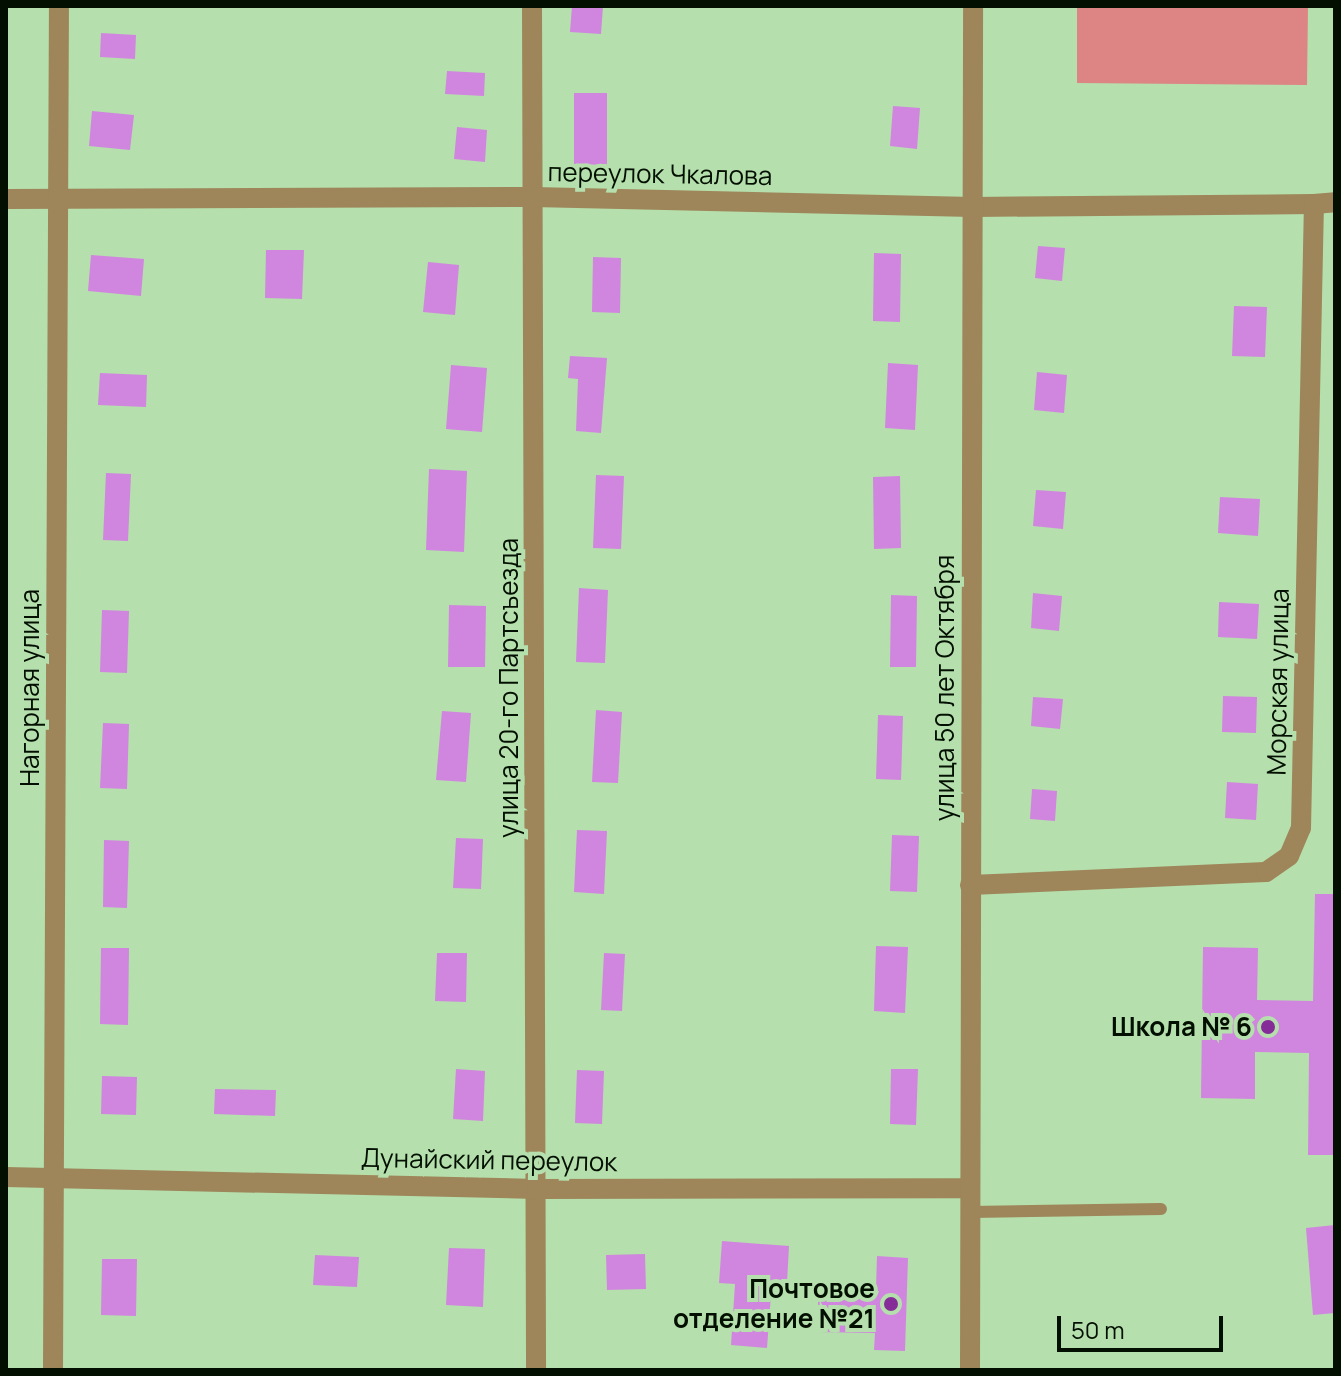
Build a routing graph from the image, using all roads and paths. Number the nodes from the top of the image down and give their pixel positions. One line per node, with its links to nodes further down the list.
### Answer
1 (59, 6): 6 (street, Нагорная улица)
2 (532, 6): 4 (street, улица 20-го Партсъезда)
3 (973, 6): 9 (street, улица 50 лет Октября)
4 (533, 197): 6 (street, переулок Чкалова); 9 (street, переулок Чкалова); 14 (street, улица 20-го Партсъезда)
5 (6, 199): 6 (street, переулок Чкалова)
6 (59, 199): 12 (street, Нагорная улица)
7 (1335, 202): 8 (street)
8 (1314, 204): 9 (street, переулок Чкалова); 10 (street, Морская улица)
9 (973, 207): 10 (street, улица 50 лет Октября)
10 (970, 885): 13 (street, улица 50 лет Октября)
11 (6, 1177): 12 (street, Дунайский переулок)
12 (52, 1178): 14 (street, Дунайский переулок); 17 (street, Нагорная улица)
13 (970, 1188): 14 (street, Дунайский переулок); 16 (street, улица 50 лет Октября)
14 (537, 1189): 18 (street, улица 20-го Партсъезда)
15 (1161, 1209): 16 (lane)
16 (971, 1212): 19 (street, улица 50 лет Октября)
17 (53, 1370)
18 (536, 1370)
19 (970, 1370)

